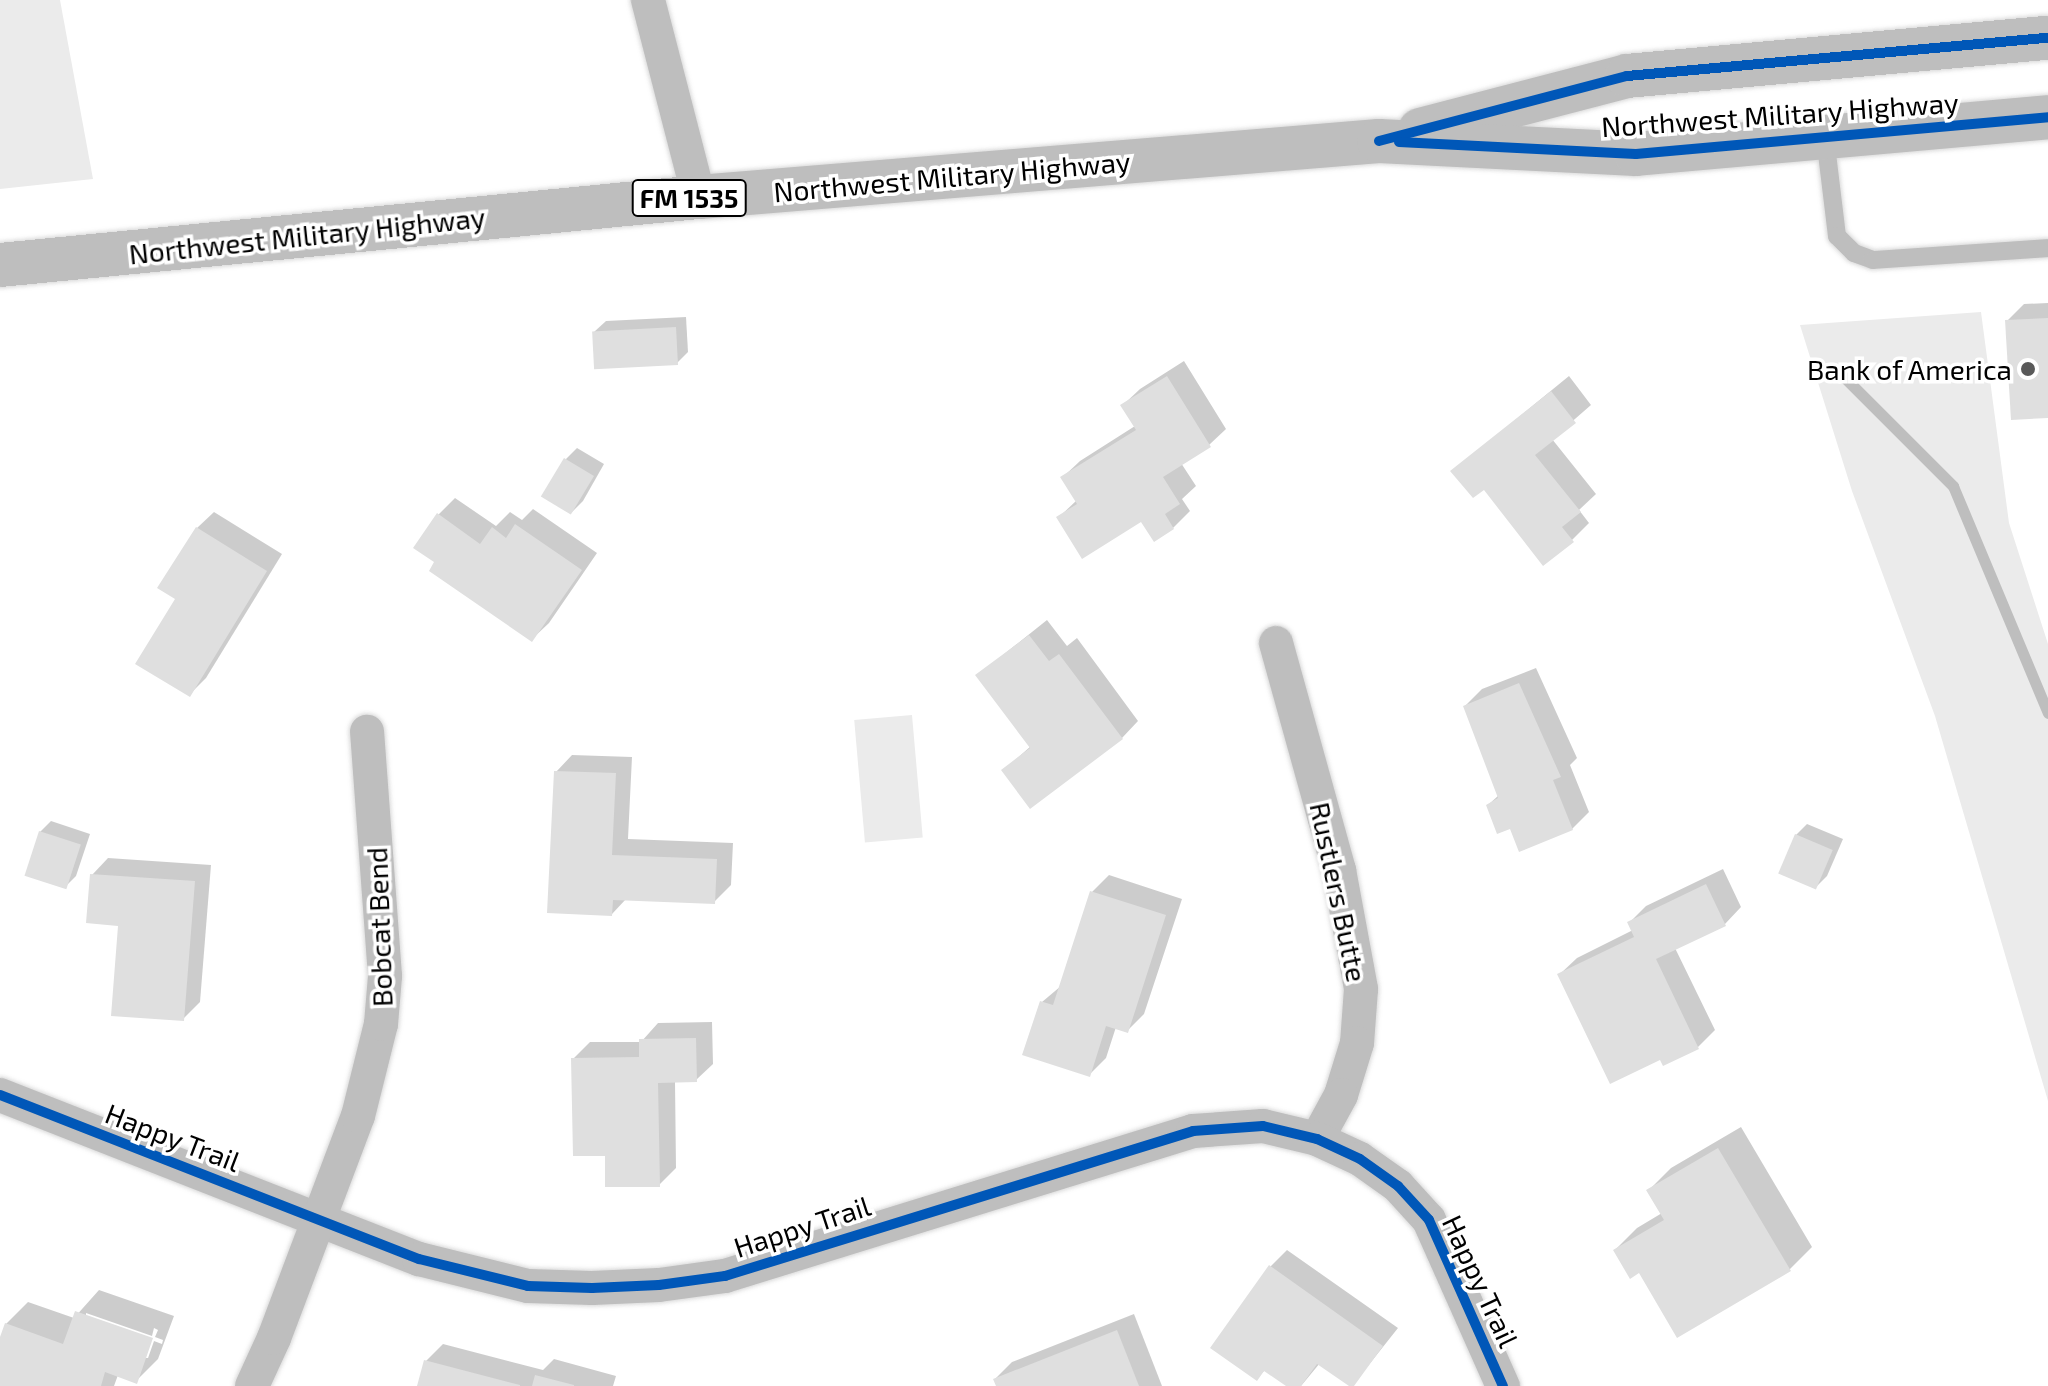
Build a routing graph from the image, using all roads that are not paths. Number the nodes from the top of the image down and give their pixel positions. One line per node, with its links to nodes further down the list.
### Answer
1 (648, 0): 6 (street)
2 (2048, 38): 5 (main road, Northwest Military Highway / FM 1535)
3 (2048, 117): 4 (main road, Northwest Military Highway / FM 1535)
4 (1825, 137): 5 (main road, Northwest Military Highway / FM 1535); 7 (lane)
5 (1379, 141): 6 (main road, Northwest Military Highway / FM 1535)
6 (699, 197): 8 (main road, Northwest Military Highway / FM 1535)
7 (2048, 248)
8 (0, 265)
9 (1276, 643): 12 (street, Rustlers Butte)
10 (367, 732): 13 (street, Bobcat Bend)
11 (0, 1095): 13 (street, Happy Trail)
12 (1317, 1139): 13 (street, Happy Trail); 15 (street, Happy Trail)
13 (316, 1219): 14 (street, Bobcat Bend)
14 (252, 1386)
15 (1503, 1386)

